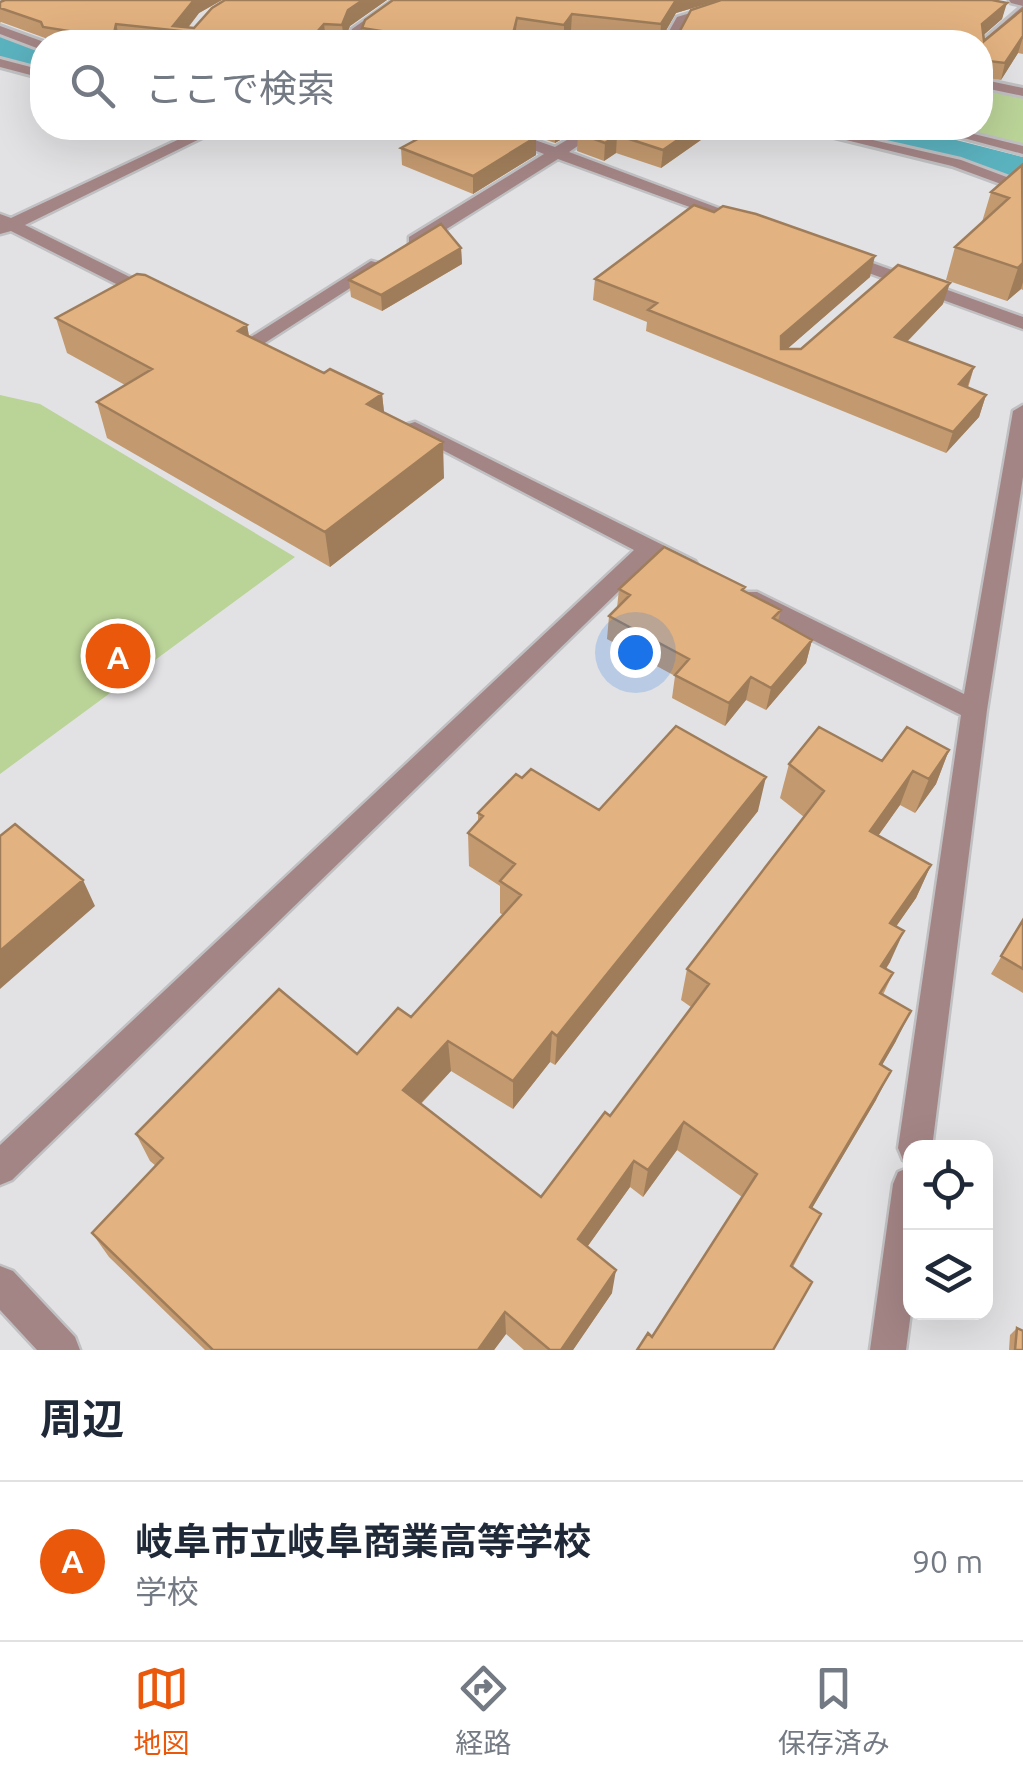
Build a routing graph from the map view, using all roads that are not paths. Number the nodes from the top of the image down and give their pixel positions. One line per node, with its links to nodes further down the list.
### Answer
1 (402, 0): 5 (street)
2 (747, 0): 6 (street)
3 (1023, 10): 7 (lane)
4 (0, 30): 8 (lane)
5 (361, 30)
6 (677, 30)
7 (993, 38)
8 (30, 41)
9 (0, 63): 10 (lane)
10 (30, 71)
11 (993, 86): 12 (lane)
12 (1023, 92)
13 (188, 140): 21 (street)
14 (520, 140): 19 (street)
15 (579, 140): 19 (street)
16 (856, 140): 20 (lane)
17 (983, 140): 18 (lane)
18 (1023, 150)
19 (559, 154): 22 (street); 26 (street)
20 (1023, 188)
21 (4, 224): 24 (street)
22 (761, 227)
23 (816, 247): 25 (street)
24 (165, 302)
25 (1023, 323)
26 (250, 344)
27 (1023, 411): 32 (street)
28 (389, 415): 29 (street)
29 (650, 548): 30 (street); 34 (street)
30 (701, 574)
31 (735, 591): 32 (street)
32 (974, 710): 33 (street)
33 (917, 1140)
34 (0, 1168)
35 (904, 1230): 38 (street)
36 (0, 1284): 37 (street)
37 (62, 1350)
38 (888, 1350)

